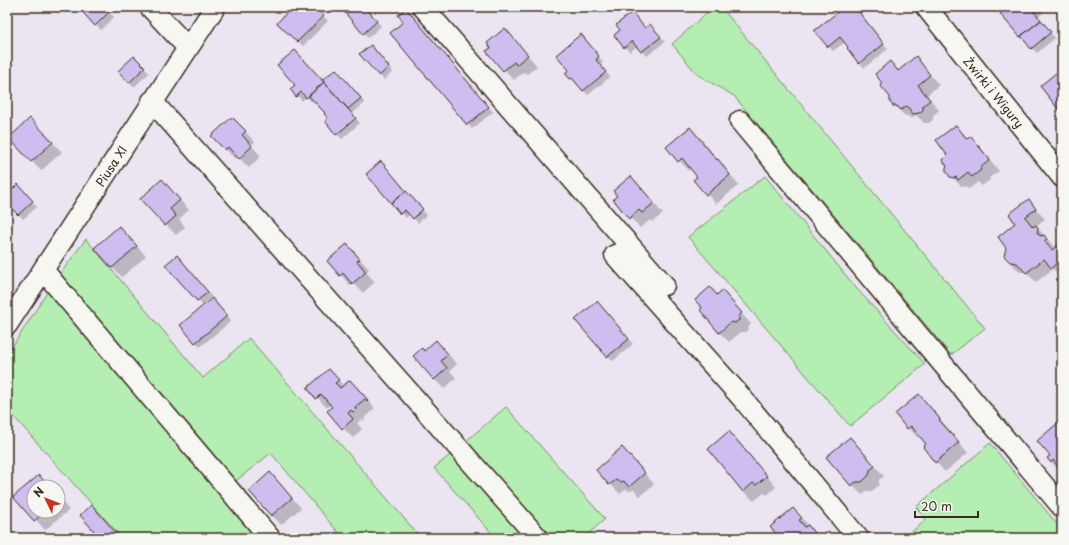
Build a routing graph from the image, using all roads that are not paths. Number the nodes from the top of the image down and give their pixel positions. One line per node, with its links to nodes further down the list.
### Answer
1 (150, 7): 5 (street)
2 (215, 7): 5 (street, Piusa XI)
3 (423, 7): 11 (street)
4 (926, 7): 8 (street, Żwirki i Wigury)
5 (188, 48): 6 (street, Piusa XI)
6 (152, 101): 10 (street, Piusa XI); 15 (street)
7 (740, 121): 13 (street)
8 (1062, 176)
9 (615, 255): 16 (street)
10 (43, 270): 12 (street, Piusa XI); 14 (street)
11 (664, 285)
12 (7, 325)
13 (1062, 507)
14 (270, 538)
15 (538, 538)
16 (858, 538)

